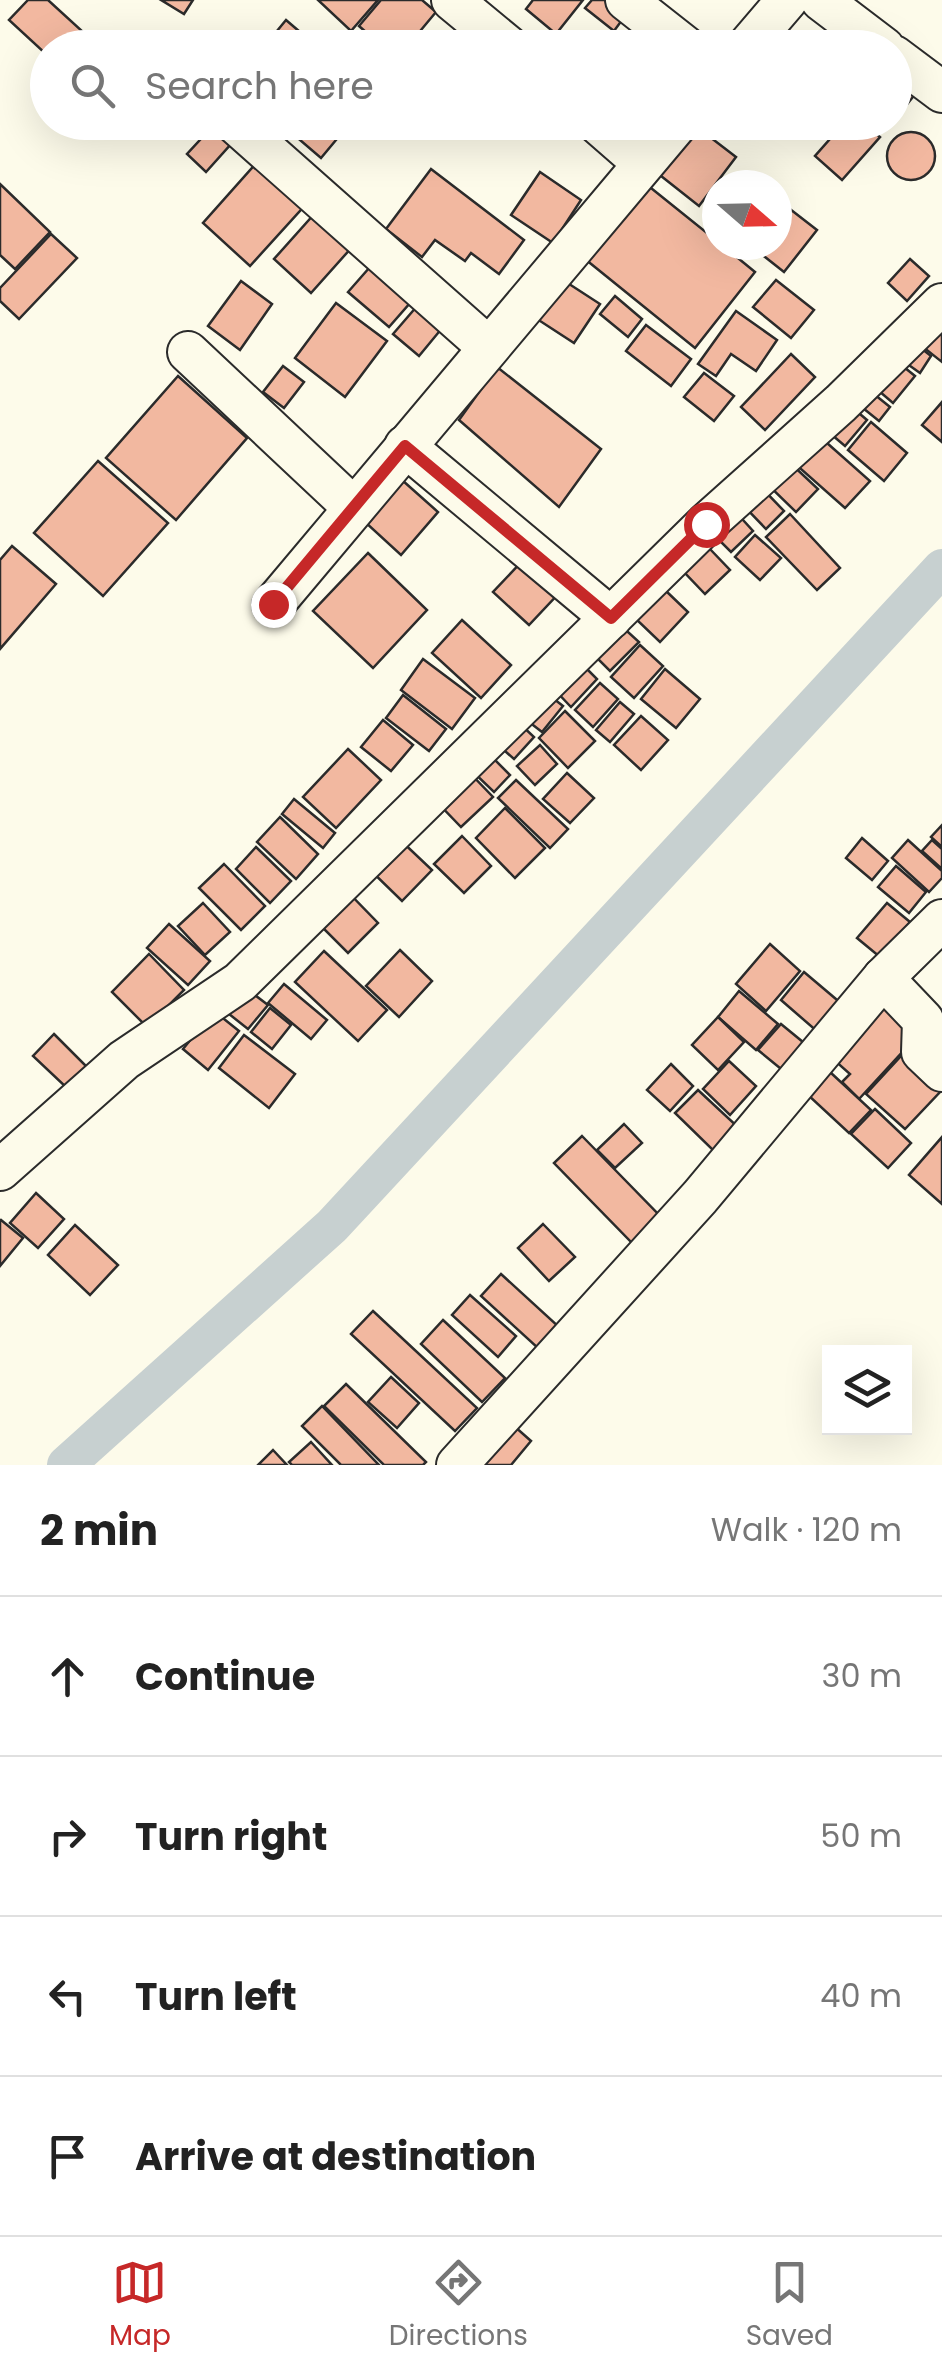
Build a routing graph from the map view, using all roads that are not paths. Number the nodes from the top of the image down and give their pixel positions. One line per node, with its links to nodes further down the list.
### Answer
1 (452, 0): 5 (street)
2 (626, 0): 6 (street)
3 (788, 0): 7 (street)
4 (821, 0): 8 (street)
5 (488, 30)
6 (664, 30)
7 (762, 30)
8 (860, 30)
9 (912, 70): 10 (street)
10 (942, 92)
11 (254, 140): 16 (street)
12 (617, 140): 14 (street)
13 (663, 140): 14 (street)
14 (643, 163): 16 (street)
15 (942, 304): 21 (street)
16 (488, 347): 18 (street)
17 (188, 352): 19 (street)
18 (405, 446): 19 (street); 21 (street)
19 (354, 508): 20 (street)
20 (273, 604)
21 (611, 618): 25 (street)
22 (942, 920): 23 (street)
23 (882, 978): 24 (street); 26 (street)
24 (942, 1072)
25 (0, 1170)
26 (457, 1465)

